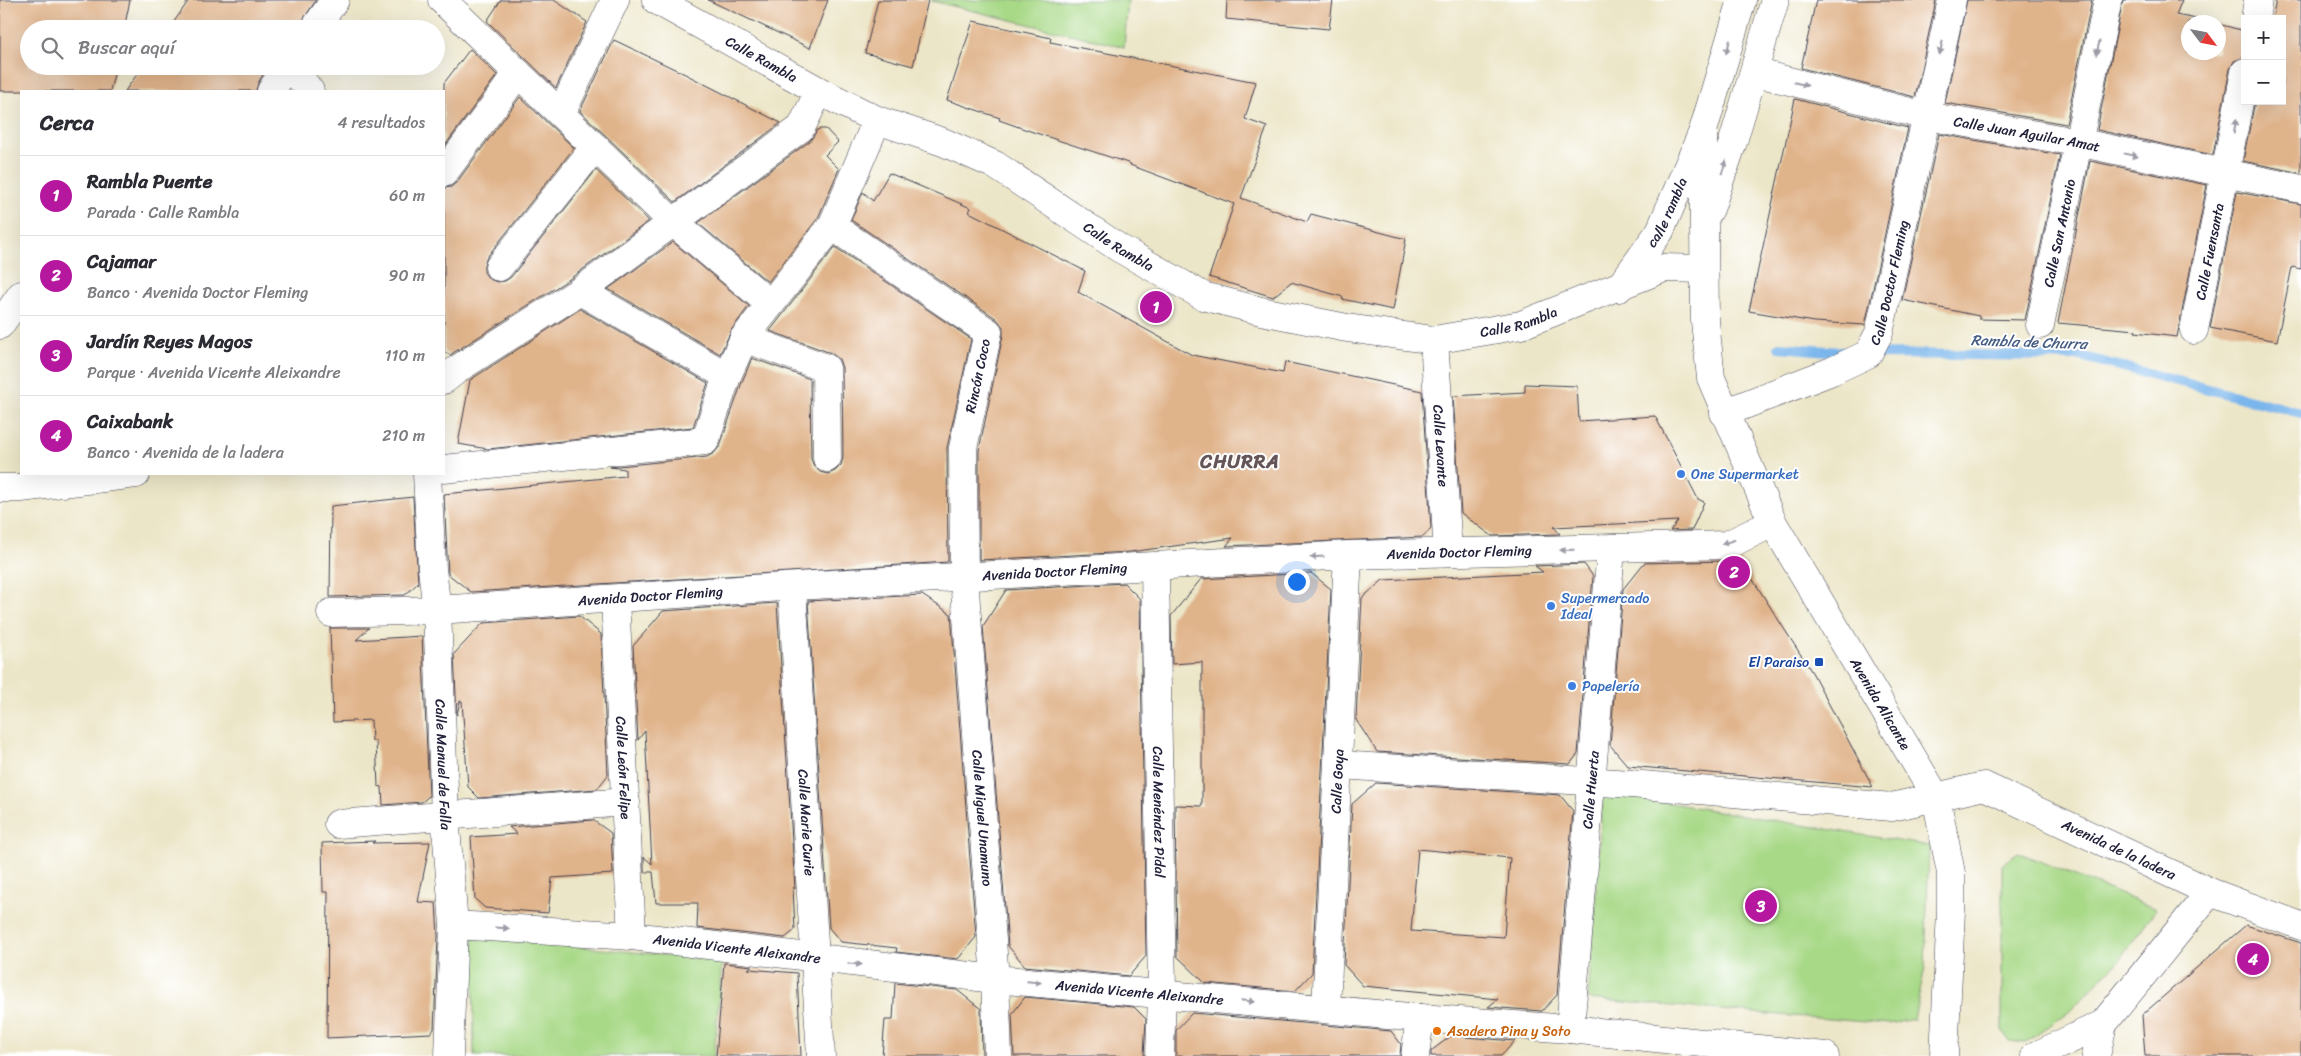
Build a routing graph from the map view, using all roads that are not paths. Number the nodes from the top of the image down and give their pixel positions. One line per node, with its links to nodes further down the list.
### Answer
1 (335, 0): 11 (street)
2 (442, 0): 13 (street)
3 (615, 0): 20 (street)
4 (656, 0): 18 (street, Calle Rambla)
5 (1742, 0): 23 (street, one-way to 23)
6 (1775, 0): 12 (street)
7 (1952, 0): 21 (street, Calle Doctor Fleming, one-way to 21)
8 (2108, 0): 24 (street, Calle San Antonio, one-way to 24)
9 (2258, 0): 10 (street)
10 (2256, 15)
11 (321, 20)
12 (1754, 72): 21 (street, Calle Juan Aguilar Amat, one-way to 21); 31 (street, one-way to 12)
13 (518, 73): 20 (street); 26 (street)
14 (281, 75): 16 (street)
15 (298, 75): 17 (street)
16 (272, 90)
17 (309, 90)
18 (819, 91): 22 (street, Calle Rambla); 29 (street)
19 (2241, 93): 27 (street, Calle Fuensanta, one-way to 19)
20 (561, 114): 25 (street)
21 (1926, 116): 24 (street, Calle Juan Aguilar Amat); 45 (street, Calle Doctor Fleming)
22 (878, 120): 30 (street); 42 (street, Calle Rambla)
23 (1703, 131): 31 (street); 34 (street, calle rambla)
24 (2077, 142): 27 (street, Calle Juan Aguilar Amat, one-way to 27); 39 (street, Calle San Antonio)
25 (595, 147): 29 (street); 32 (street)
26 (445, 172)
27 (2226, 174): 28 (street, Calle Juan Aguilar Amat); 40 (street, Calle Fuensanta)
28 (2301, 189)
29 (673, 222): 35 (street); 37 (street)
30 (832, 226): 37 (street); 56 (street, Rincón Coco)
31 (1703, 230): 33 (street)
32 (499, 267)
33 (1704, 268): 34 (street, Calle Rambla); 45 (street, Avenida Alicante)
34 (1619, 288): 42 (street, Calle Rambla)
35 (580, 291): 43 (street); 44 (street)
36 (20, 297): 38 (street)
37 (769, 303): 41 (street)
38 (0, 325)
39 (2040, 325)
40 (2194, 330)
41 (744, 338): 43 (street); 46 (street)
42 (1434, 340): 53 (street, Calle Levante)
43 (727, 376): 47 (street)
44 (445, 379)
45 (1724, 413): 51 (street, Avenida Alicante)
46 (827, 458)
47 (445, 470)
48 (123, 475): 50 (street)
49 (427, 475): 59 (street, Calle Manuel de Falla)
50 (17, 483)
51 (1773, 523): 52 (street, Avenida Doctor Fleming, one-way to 52); 63 (street, Avenida Alicante)
52 (1611, 550): 53 (street, Avenida Doctor Fleming, one-way to 53); 62 (street, Calle Huerta)
53 (1448, 552): 54 (street, Avenida Doctor Fleming)
54 (1348, 555): 55 (street, Avenida Doctor Fleming, one-way to 55); 61 (street, Calle Goya)
55 (1155, 567): 56 (street, Avenida Doctor Fleming); 73 (street, Calle Menéndez Pidal)
56 (964, 578): 57 (street, Avenida Doctor Fleming); 72 (street, Calle Miguel Unamuno)
57 (792, 588): 58 (street, Avenida Doctor Fleming); 71 (street, Calle Marie Curie)
58 (615, 598): 59 (street, Avenida Doctor Fleming); 64 (street, Calle León Felipe)
59 (437, 610): 60 (street, Avenida Doctor Fleming); 65 (street, Calle Manuel de Falla)
60 (331, 613)
61 (1340, 765): 62 (street, Avenida de la ladera); 74 (street, Calle Goya)
62 (1591, 782): 63 (street, Avenida de la ladera); 77 (street, Calle Huerta)
63 (1936, 797): 67 (street, Avenida de la ladera); 84 (street, Avenida Alicante)
64 (626, 802): 65 (street); 70 (street, Calle León Felipe)
65 (445, 815): 66 (street); 68 (street, Calle Manuel de Falla)
66 (338, 824)
67 (2210, 892): 69 (street, Avenida de la ladera); 76 (street)
68 (454, 925): 70 (street, Avenida Vicente Aleixandre, one-way to 70); 78 (street, Calle Manuel de Falla)
69 (2301, 926)
70 (632, 936): 71 (street, Avenida Vicente Aleixandre)
71 (816, 958): 72 (street, Avenida Vicente Aleixandre, one-way to 72); 79 (street, Calle Marie Curie)
72 (995, 979): 73 (street, Avenida Vicente Aleixandre, one-way to 73); 80 (street, Calle Miguel Unamuno)
73 (1162, 993): 74 (street, Avenida Vicente Aleixandre, one-way to 74); 81 (street, Calle Menéndez Pidal)
74 (1326, 1009): 75 (street, Avenida Vicente Aleixandre)
75 (1420, 1018): 77 (street, Avenida Vicente Aleixandre); 82 (street)
76 (2103, 1024): 85 (street); 86 (street)
77 (1570, 1029): 83 (street, Avenida Vicente Aleixandre)
78 (449, 1056)
79 (822, 1056)
80 (998, 1056)
81 (1160, 1056)
82 (1415, 1056)
83 (1825, 1056)
84 (1944, 1056)
85 (2035, 1056)
86 (2096, 1056)

